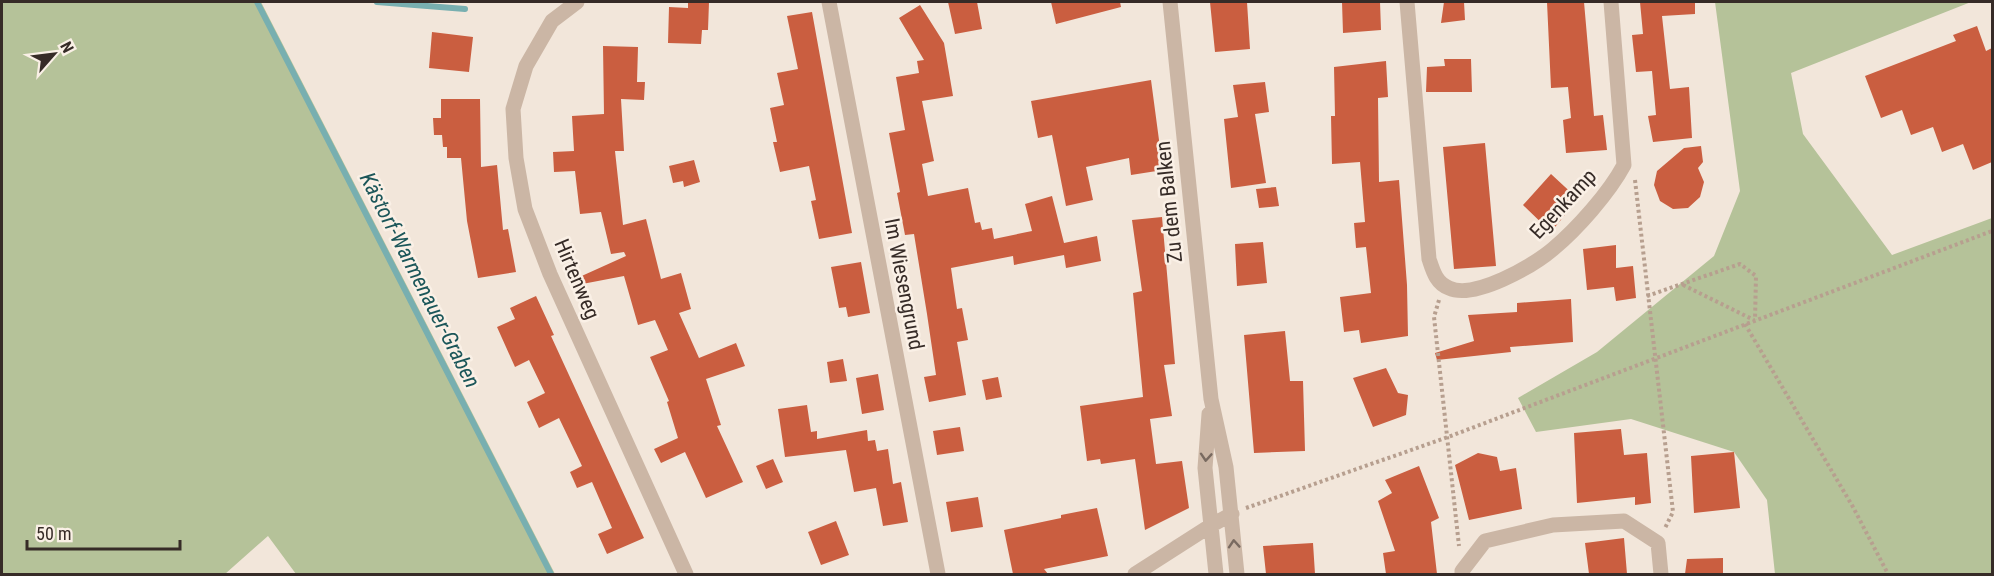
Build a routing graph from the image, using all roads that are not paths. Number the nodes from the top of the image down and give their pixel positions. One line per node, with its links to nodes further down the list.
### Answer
1 (577, 2): 10 (street, Hirtenweg)
2 (829, 2): 11 (street, Im Wiesengrund)
3 (1170, 2): 6 (street, Zu dem Balken)
4 (1407, 2): 5 (street, Egenkamp)
5 (1611, 2)
6 (1210, 399): 7 (street, Zu dem Balken); 8 (street, Zu dem Balken, one-way to 8)
7 (1232, 514): 8 (street); 14 (street, Zu dem Balken, one-way to 7)
8 (1210, 526): 12 (street); 13 (street, Zu dem Balken)
9 (1462, 573): 15 (street)
10 (686, 574)
11 (938, 574)
12 (1135, 574)
13 (1216, 574)
14 (1237, 574)
15 (1661, 574)

